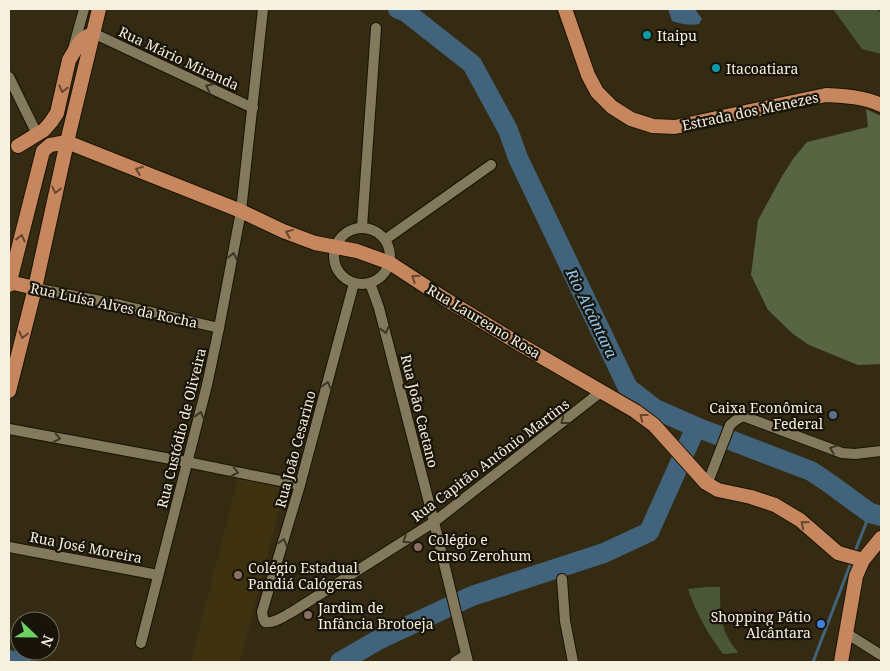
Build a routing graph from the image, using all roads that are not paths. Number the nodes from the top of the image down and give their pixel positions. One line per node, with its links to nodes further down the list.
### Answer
1 (84, 9): 7 (street)
2 (99, 9): 6 (main road)
3 (263, 9): 10 (street, Rua Custódio de Oliveira)
4 (565, 9): 9 (main road, Estrada dos Menezes)
5 (376, 28): 17 (street)
6 (93, 33): 7 (main road); 10 (street, Rua Mário Miranda, one-way to 6); 12 (main road)
7 (69, 60): 11 (main road, one-way to 11)
8 (9, 78): 11 (street)
9 (881, 106)
10 (253, 108): 16 (street, Rua Custódio de Oliveira)
11 (37, 134): 13 (main road)
12 (66, 142): 14 (main road); 16 (main road, Rua Laureano Rosa, one-way to 12); 24 (main road, one-way to 24)
13 (13, 146): 14 (main road)
14 (43, 151): 23 (main road, one-way to 14)
15 (491, 165): 18 (street)
16 (241, 211): 19 (main road, Rua Laureano Rosa, one-way to 16); 25 (street, Rua Custódio de Oliveira, one-way to 16)
17 (362, 227): 18 (street); 19 (street)
18 (386, 239): 20 (street)
19 (335, 246): 20 (main road, Rua Laureano Rosa); 21 (street)
20 (390, 263): 22 (street); 27 (main road, Rua Laureano Rosa, one-way to 20)
21 (354, 283): 22 (street); 32 (street, Rua João Cesarino, one-way to 21)
22 (370, 283): 33 (street, Rua João Caetano, one-way to 33)
23 (9, 284): 24 (main road, Rua Luísa Alves da Rocha)
24 (35, 288): 25 (street, Rua Luísa Alves da Rocha); 26 (main road, one-way to 26)
25 (219, 328): 30 (street, Rua Custódio de Oliveira, one-way to 25)
26 (9, 391)
27 (602, 391): 33 (street, Rua Capitão Antônio Martins, one-way to 33); 36 (main road, Rua Laureano Rosa, one-way to 27)
28 (9, 429): 30 (street, one-way to 30)
29 (881, 451): 31 (street, one-way to 31)
30 (187, 462): 32 (street, one-way to 32); 37 (street, Rua Custódio de Oliveira)
31 (710, 477)
32 (300, 485): 39 (street, Rua João Cesarino, one-way to 32)
33 (434, 522): 39 (street, Rua Capitão Antônio Martins, one-way to 39); 43 (street, Rua João Caetano)
34 (881, 538): 36 (main road)
35 (9, 547): 37 (street, Rua José Moreira)
36 (864, 556): 40 (main road)
37 (158, 575): 41 (street, Rua Custódio de Oliveira)
38 (562, 579): 45 (street)
39 (265, 622)
40 (846, 633): 42 (street); 46 (main road)
41 (141, 643)
42 (881, 655)
43 (467, 659): 44 (street)
44 (454, 662)
45 (573, 662)
46 (842, 662)

